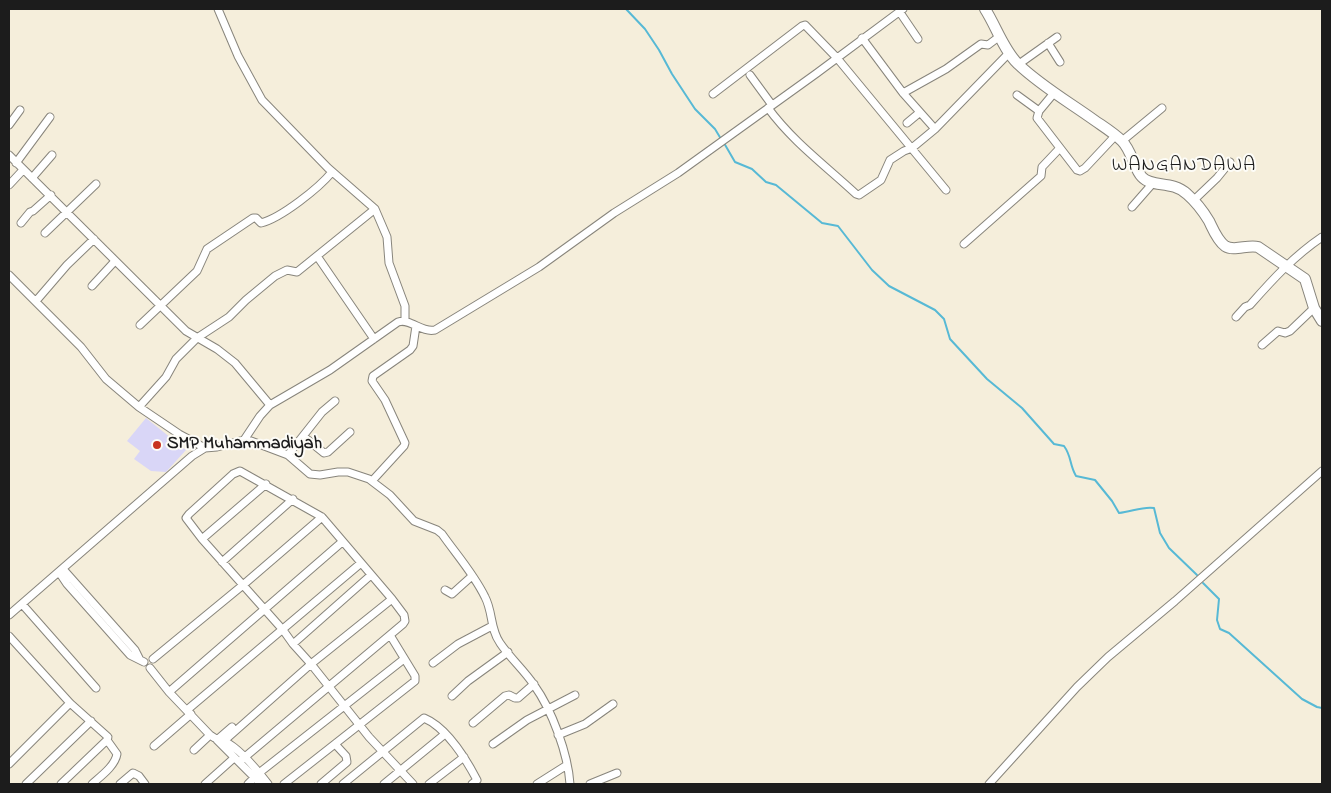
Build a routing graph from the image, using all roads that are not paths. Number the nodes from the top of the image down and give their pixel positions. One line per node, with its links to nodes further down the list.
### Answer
1 (218, 9): 35 (street)
2 (984, 9): 4 (street)
3 (901, 10): 6 (street); 7 (street)
4 (1000, 36): 9 (street); 14 (street)
5 (1057, 37): 8 (street)
6 (862, 38): 10 (street); 14 (street)
7 (918, 39)
8 (1048, 43): 11 (street); 12 (street)
9 (1009, 53): 12 (street); 26 (street)
10 (837, 58): 16 (street); 18 (street); 28 (street)
11 (1060, 62)
12 (1019, 64): 15 (street)
13 (750, 75): 18 (street)
14 (903, 93): 22 (street)
15 (1054, 93): 21 (street); 27 (street)
16 (713, 94)
17 (1017, 95): 21 (street)
18 (770, 106): 28 (street); 63 (street)
19 (1162, 108): 27 (street)
20 (20, 110): 25 (street)
21 (1039, 111): 29 (street)
22 (919, 112): 24 (street); 26 (street)
23 (50, 117): 33 (street)
24 (907, 123)
25 (9, 125)
26 (935, 129): 28 (street)
27 (1119, 138): 29 (street); 37 (street)
28 (912, 148): 40 (street)
29 (1059, 149): 50 (street)
30 (9, 155): 33 (street)
31 (52, 155): 36 (street)
32 (1230, 162): 42 (street)
33 (16, 163): 34 (street)
34 (23, 170): 36 (street); 39 (street)
35 (332, 172): 44 (street); 57 (street)
36 (32, 178): 41 (street)
37 (1154, 183): 42 (street); 43 (street)
38 (96, 184): 45 (street)
39 (9, 185)
40 (946, 190)
41 (51, 196): 45 (street); 46 (street)
42 (1194, 200): 53 (street)
43 (1132, 207)
44 (375, 209): 51 (street); 60 (street)
45 (68, 212): 47 (street); 49 (street)
46 (21, 224)
47 (45, 233)
48 (1322, 237): 53 (street)
49 (94, 239): 52 (street); 56 (street)
50 (964, 244)
51 (317, 256): 64 (street); 65 (street)
52 (115, 261): 55 (street); 57 (street)
53 (1285, 266): 58 (street); 59 (street)
54 (9, 274): 56 (street)
55 (92, 286)
56 (36, 301): 69 (street)
57 (161, 307): 62 (street); 64 (street)
58 (1314, 308): 61 (street); 66 (street)
59 (1236, 317)
60 (405, 321): 63 (street); 65 (street)
61 (1322, 322)
62 (140, 325)
63 (416, 326): 76 (street)
64 (197, 338): 68 (street); 69 (street)
65 (374, 339): 68 (street)
66 (1262, 345)
67 (335, 401): 71 (street)
68 (270, 405): 72 (street)
69 (139, 407): 73 (street)
70 (350, 432): 71 (street)
71 (303, 436): 74 (street)
72 (244, 440): 73 (street); 74 (street)
73 (205, 448): 84 (street)
74 (288, 455): 76 (street)
75 (1322, 471): 155 (street)
76 (372, 481): 86 (street)
77 (266, 484): 78 (street); 80 (street); 80 (street)
78 (293, 499): 79 (street); 82 (street)
79 (322, 517): 81 (street); 87 (street)
80 (202, 539): 82 (street)
81 (342, 542): 83 (street); 91 (street)
82 (222, 562): 87 (street)
83 (361, 563): 85 (street); 94 (street)
84 (61, 571): 90 (street); 101 (street)
85 (371, 575): 89 (street); 97 (street)
86 (472, 576): 88 (street); 93 (street)
87 (243, 585): 91 (street); 100 (street)
88 (445, 590)
89 (392, 599): 95 (street); 102 (street)
90 (22, 604): 92 (street); 107 (street)
91 (264, 608): 94 (street); 108 (street)
92 (9, 615)
93 (492, 626): 98 (street); 103 (street)
94 (283, 630): 97 (street); 115 (street)
95 (390, 635): 99 (street); 106 (street)
96 (9, 636): 111 (street)
97 (293, 644): 102 (street)
98 (508, 652): 105 (street); 110 (street)
99 (404, 658): 113 (street); 118 (street)
100 (153, 659): 101 (street); 104 (street)
101 (142, 660): 104 (street)
102 (310, 662): 106 (street); 123 (street)
103 (433, 663)
104 (150, 668): 108 (street)
105 (534, 684): 114 (street); 117 (street)
106 (328, 687): 113 (street); 130 (street)
107 (96, 688)
108 (169, 692): 115 (street)
109 (575, 695): 114 (street)
110 (452, 696)
111 (70, 703): 116 (street); 131 (street)
112 (613, 704): 120 (street)
113 (345, 706): 118 (street); 135 (street)
114 (551, 707): 120 (street); 125 (street)
115 (189, 712): 121 (street); 126 (street)
116 (91, 720): 122 (street); 137 (street)
117 (473, 723)
118 (360, 724): 124 (street); 128 (street)
119 (446, 734): 128 (street); 129 (street); 133 (street)
120 (562, 734): 132 (street)
121 (210, 735): 123 (street); 127 (street)
122 (107, 740): 138 (street); 139 (street)
123 (220, 741): 130 (street)
124 (335, 744): 146 (street); 147 (street)
125 (493, 744)
126 (154, 746)
127 (194, 750)
128 (383, 750): 133 (street); 148 (street)
129 (464, 757): 136 (street); 151 (street)
130 (239, 759): 135 (street); 142 (street)
131 (9, 764)
132 (568, 765): 152 (street); 153 (street)
133 (401, 770): 149 (street); 150 (street)
134 (617, 774): 154 (street)
135 (257, 775): 143 (street); 144 (street); 145 (street)
136 (476, 783)
137 (26, 784)
138 (61, 784)
139 (92, 784)
140 (120, 784): 141 (street)
141 (145, 784)
142 (204, 784)
143 (248, 784)
144 (261, 784)
145 (268, 784)
146 (284, 784)
147 (320, 784)
148 (343, 784)
149 (384, 784)
150 (412, 784)
151 (430, 784)
152 (537, 784)
153 (570, 784)
154 (590, 784)
155 (989, 784)

